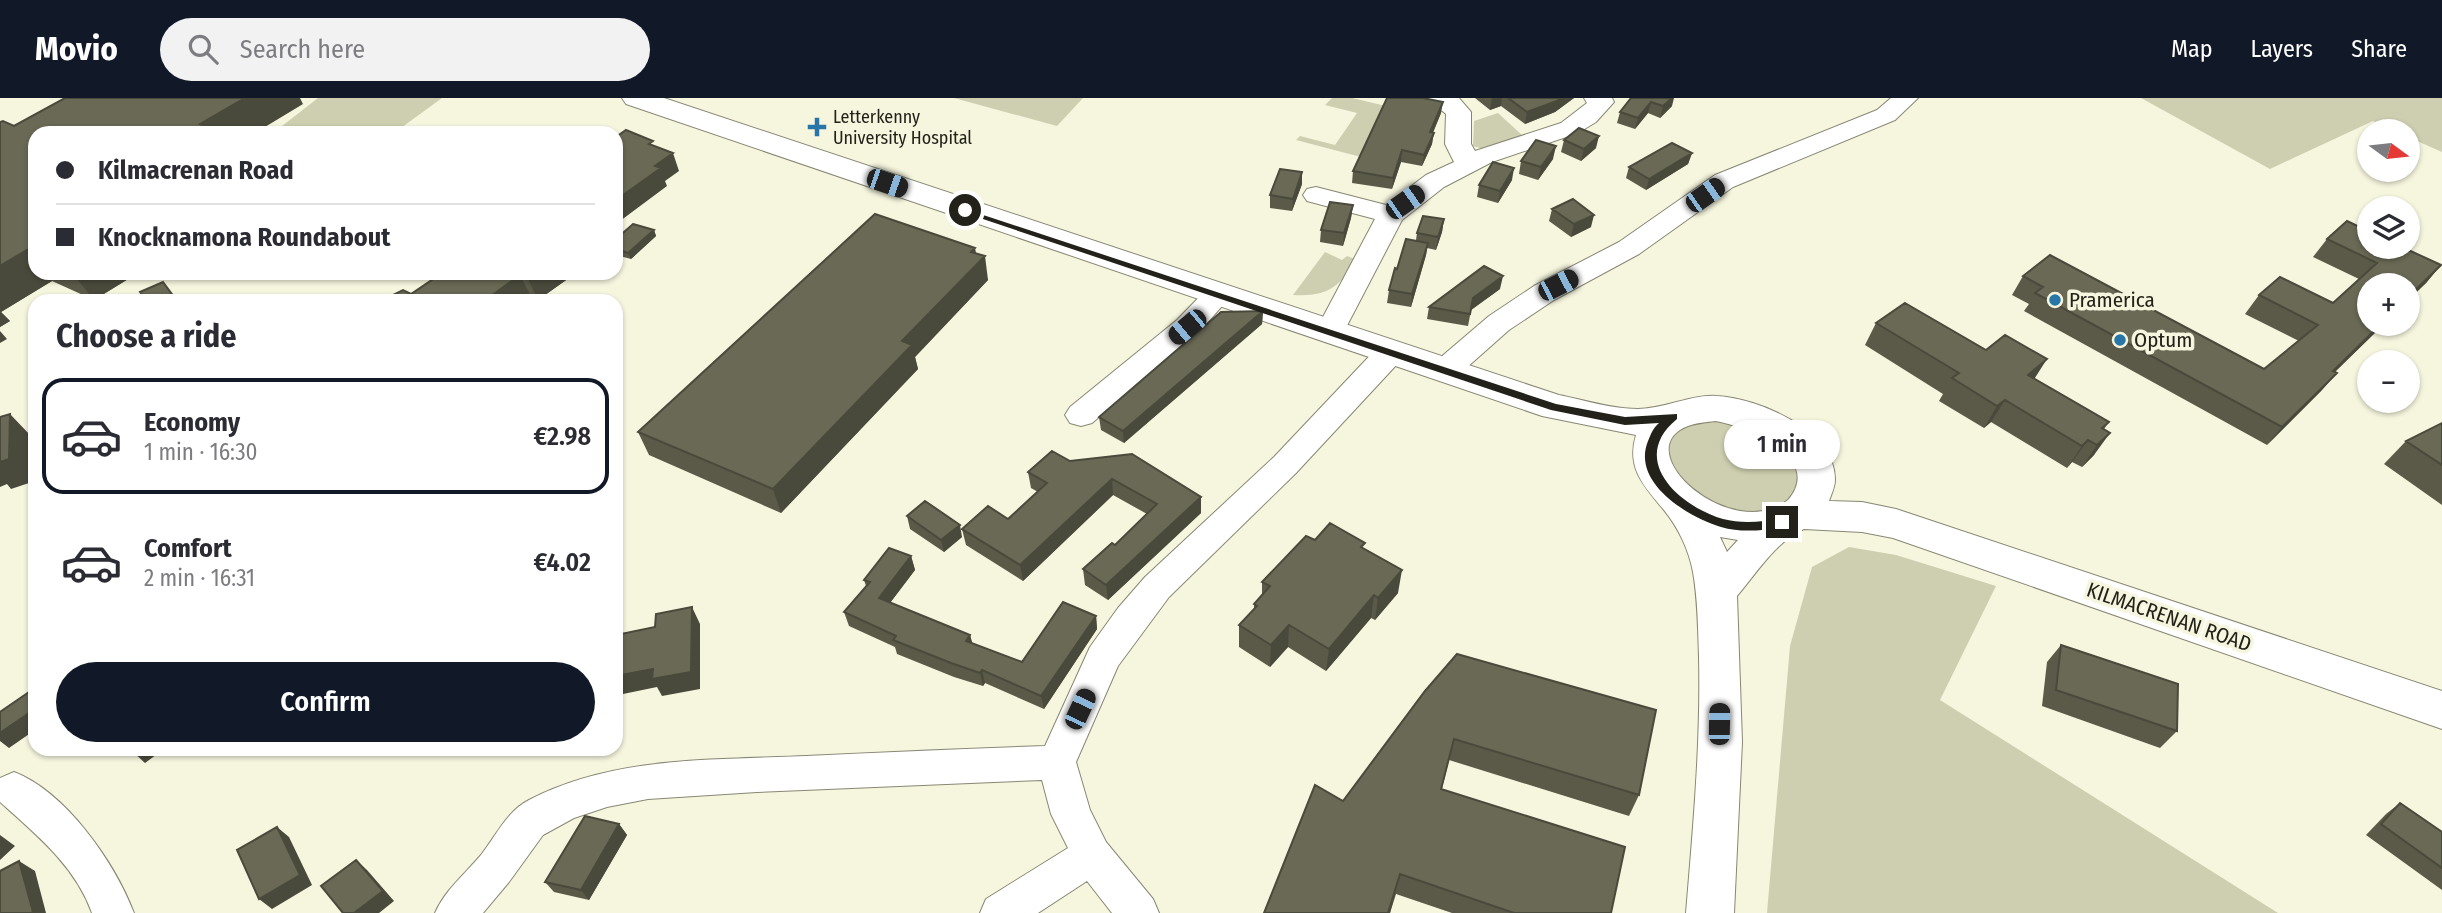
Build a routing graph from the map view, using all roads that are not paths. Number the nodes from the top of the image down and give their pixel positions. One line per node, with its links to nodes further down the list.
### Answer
1 (636, 98): 8 (main road)
2 (1433, 98): 5 (street)
3 (1596, 98): 5 (street)
4 (1906, 98): 11 (street)
5 (1469, 165): 7 (street)
6 (1316, 195): 7 (street)
7 (1391, 215): 9 (street)
8 (1218, 295): 9 (main road); 13 (street)
9 (1330, 332): 10 (main road)
10 (1390, 353): 11 (main road); 22 (street)
11 (1445, 370): 12 (main road)
12 (1555, 407): 14 (main road); 16 (main road)
13 (1081, 415)
14 (1673, 417): 15 (main road); 16 (main road)
15 (1807, 455): 18 (main road); 19 (main road)
16 (1652, 470): 17 (main road)
17 (1680, 504): 18 (main road); 20 (main road)
18 (1791, 518): 19 (main road); 20 (main road)
19 (1896, 524): 21 (main road, KILMACRENAN ROAD)
20 (1716, 592): 29 (main road)
21 (2442, 710)
22 (1057, 762): 24 (street); 26 (street)
23 (14, 790): 25 (street)
24 (1092, 855): 27 (street); 28 (street)
25 (113, 913)
26 (456, 913)
27 (1001, 913)
28 (1138, 913)
29 (1710, 913)

